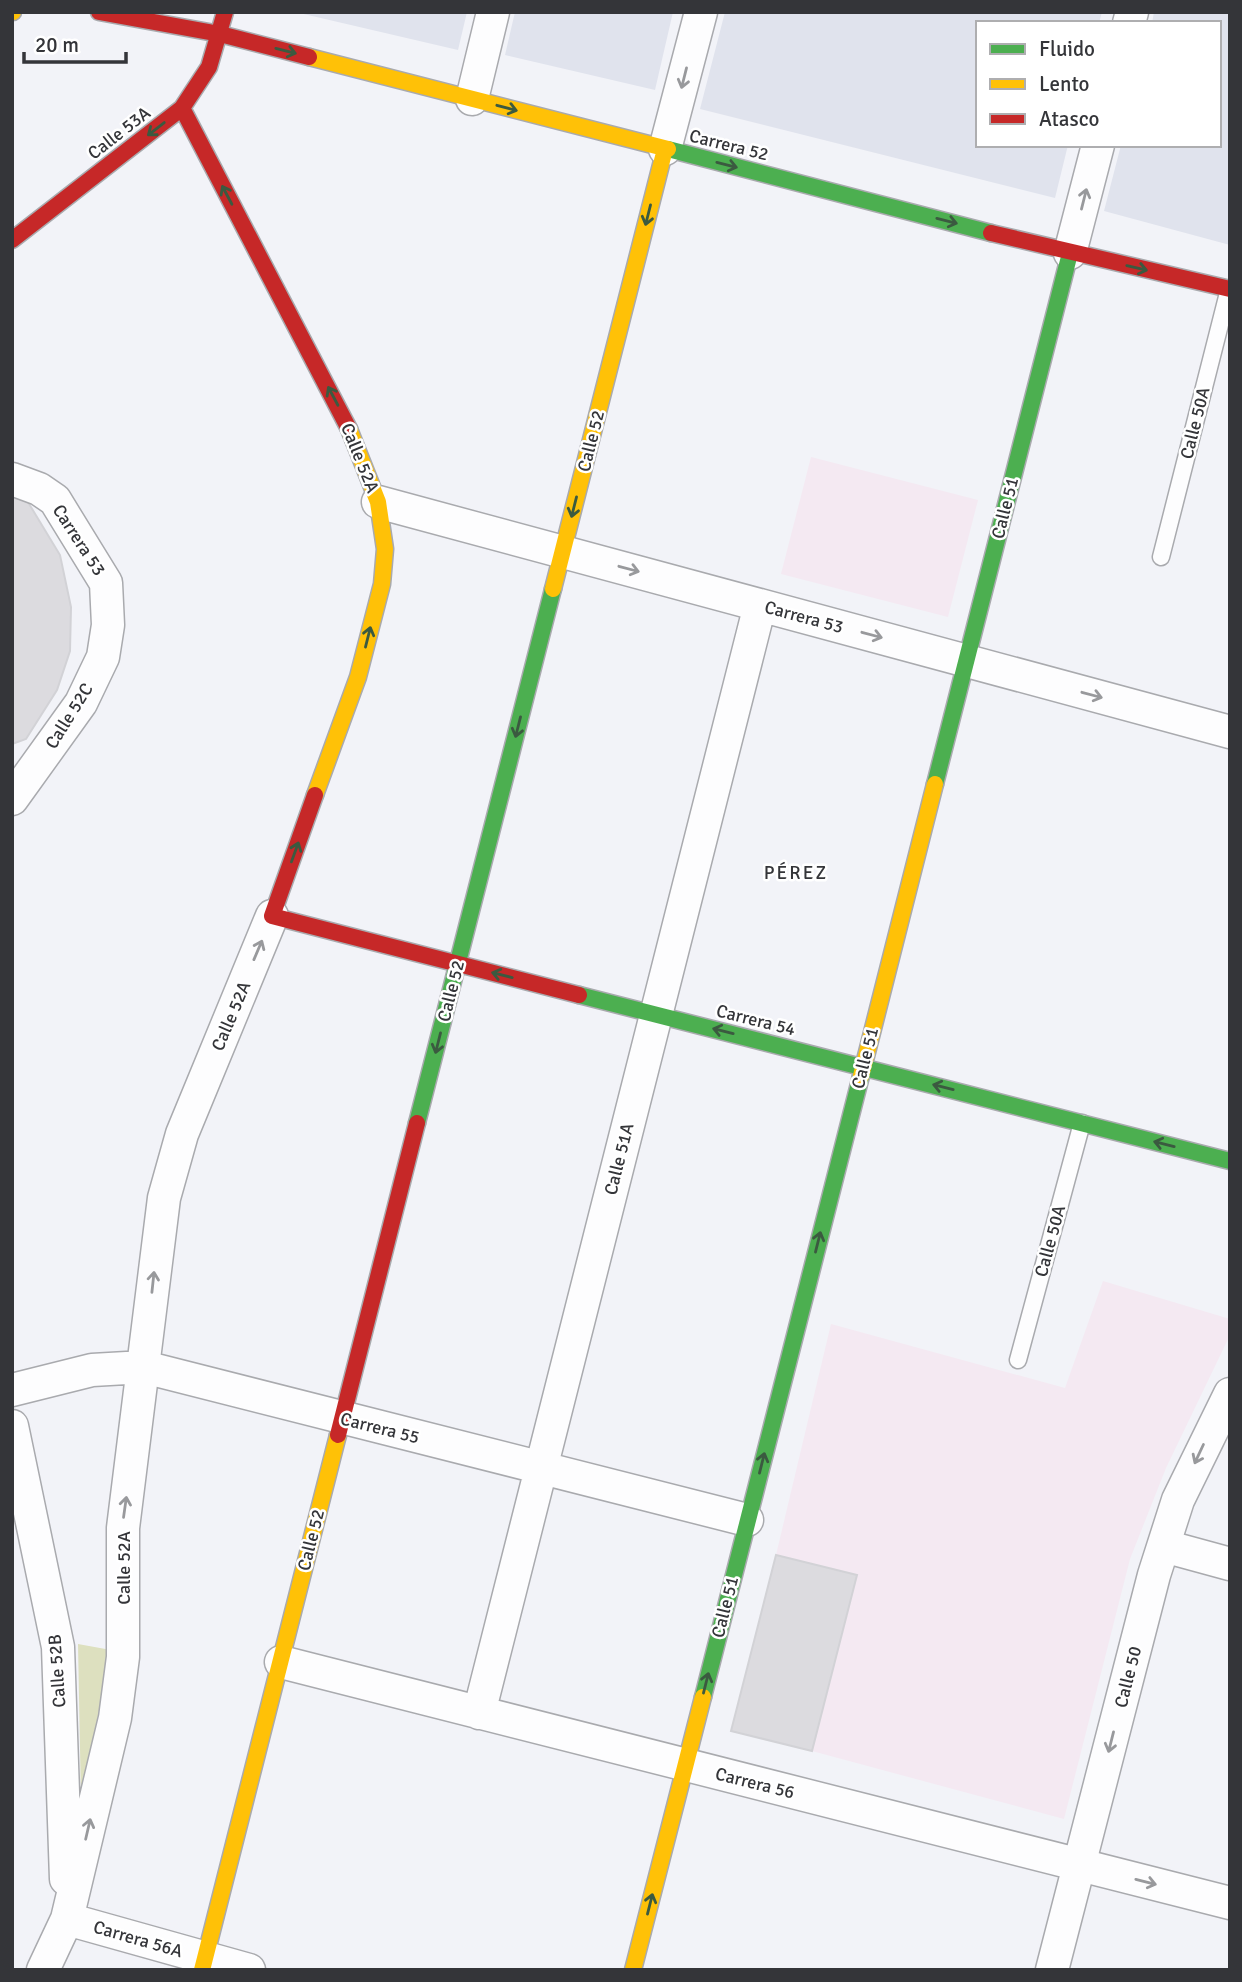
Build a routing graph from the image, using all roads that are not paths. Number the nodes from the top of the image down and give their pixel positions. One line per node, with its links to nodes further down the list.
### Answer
1 (99, 12): 5 (street, Carrera 52)
2 (225, 12): 5 (street, Calle 53A)
3 (492, 12): 6 (street)
4 (701, 12): 9 (street, Calle 52, one-way to 9)
5 (220, 34): 6 (street, Carrera 52, one-way to 6); 7 (street, Calle 53A)
6 (472, 99): 9 (street, Carrera 52, one-way to 9)
7 (182, 108): 10 (street, Calle 53A, one-way to 10); 14 (street, Calle 52A, one-way to 7)
8 (1097, 147): 11 (street, Calle 51, one-way to 8)
9 (666, 149): 11 (street, Carrera 52, one-way to 11); 15 (street, Calle 52, one-way to 15)
10 (12, 240)
11 (1070, 253): 12 (street, Carrera 52, one-way to 12); 19 (street, Calle 51)
12 (1229, 289): 16 (lane, Calle 50A)
13 (12, 479): 18 (street, Carrera 53)
14 (378, 502): 15 (street, Carrera 53); 22 (street, Calle 52A, one-way to 14)
15 (563, 551): 17 (street, Carrera 53, one-way to 17); 23 (street, Calle 52, one-way to 23)
16 (1161, 557)
17 (760, 605): 19 (street, Carrera 53, one-way to 19); 24 (street, Calle 51A)
18 (108, 625): 21 (street, Calle 52C)
19 (966, 661): 20 (street, Carrera 53, one-way to 20); 25 (street, Calle 51)
20 (1230, 732)
21 (12, 799)
22 (272, 916): 23 (street, Carrera 54); 29 (street, Calle 52A, one-way to 22)
23 (458, 964): 24 (street, Carrera 54, one-way to 23); 32 (street, Calle 52, one-way to 32)
24 (656, 1014): 25 (street, Carrera 54, one-way to 24); 34 (street, Calle 51A)
25 (863, 1067): 26 (street, Carrera 54, one-way to 25); 35 (street, Calle 51, one-way to 25)
26 (1082, 1123): 27 (street, Carrera 54, one-way to 26); 28 (lane, Calle 50A)
27 (1230, 1161)
28 (1018, 1360)
29 (144, 1367): 30 (street, Carrera 55); 32 (street, Carrera 55); 43 (street, Calle 52A, one-way to 29)
30 (12, 1390)
31 (1230, 1394): 36 (street, Calle 50, one-way to 36)
32 (342, 1419): 34 (street, Carrera 55); 38 (street, Calle 52)
33 (12, 1426): 43 (street, Calle 52B)
34 (541, 1469): 35 (street, Carrera 55); 39 (street, Calle 51A)
35 (747, 1520): 40 (street, Calle 51, one-way to 35)
36 (1164, 1546): 37 (street); 41 (street, Calle 50, one-way to 41)
37 (1230, 1564)
38 (281, 1662): 39 (street, Carrera 56); 44 (street, Calle 52)
39 (479, 1713): 40 (street, Carrera 56)
40 (685, 1766): 41 (street, Carrera 56); 47 (street, Calle 51, one-way to 40)
41 (1080, 1865): 42 (street, Carrera 56, one-way to 42); 48 (street, Calle 50)
42 (1230, 1903)
43 (67, 1919): 44 (street, Carrera 56A); 45 (street, Calle 52A)
44 (204, 1964): 46 (street, Carrera 56A)
45 (43, 1970)
46 (249, 1970)
47 (633, 1970)
48 (1052, 1970)

